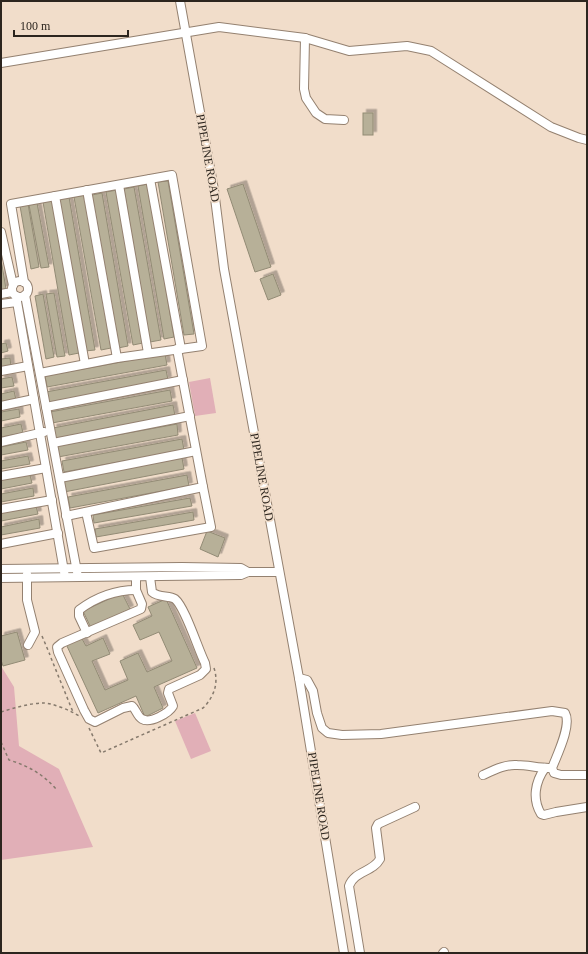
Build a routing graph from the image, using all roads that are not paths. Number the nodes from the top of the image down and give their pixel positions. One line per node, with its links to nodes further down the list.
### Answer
1 (180, 1): 2 (street, PIPELINE ROAD)
2 (186, 32): 3 (street); 4 (street); 49 (street, PIPELINE ROAD)
3 (305, 38): 5 (street); 6 (street)
4 (1, 63)
5 (344, 120)
6 (587, 140)
7 (150, 179): 8 (street); 17 (street); 17 (street)
8 (119, 184): 9 (street); 18 (street)
9 (87, 190): 10 (street); 19 (street)
10 (55, 196): 12 (street); 20 (street)
11 (1, 232): 14 (street)
12 (24, 282): 14 (street); 15 (street)
13 (1, 294): 14 (street)
14 (14, 294): 15 (street); 16 (street); 21 (street)
15 (25, 295): 23 (street)
16 (1, 304)
17 (179, 349): 18 (street); 24 (street)
18 (148, 353): 19 (street)
19 (117, 358): 20 (street)
20 (85, 364): 23 (street)
21 (28, 366): 22 (street); 25 (street)
22 (1, 371)
23 (40, 373): 27 (street)
24 (183, 380): 27 (street); 28 (street)
25 (34, 399): 26 (street); 30 (street)
26 (1, 406)
27 (46, 407): 29 (street)
28 (190, 416): 32 (street); 33 (street)
29 (51, 431): 30 (street); 32 (street)
30 (40, 433): 31 (street); 34 (street)
31 (1, 442)
32 (53, 443): 36 (street)
33 (196, 451): 36 (street); 37 (street)
34 (46, 468): 35 (street); 38 (street)
35 (1, 476)
36 (60, 478): 41 (street)
37 (203, 487): 40 (street); 40 (street)
38 (52, 500): 39 (street); 42 (street)
39 (1, 509)
40 (86, 512): 41 (street)
41 (66, 516): 46 (street)
42 (58, 533): 43 (street); 45 (street)
43 (1, 544)
44 (182, 567): 46 (street); 48 (street); 55 (street)
45 (64, 568): 46 (street); 50 (street); 51 (street)
46 (77, 568): 52 (street)
47 (1, 569): 50 (street)
48 (248, 572): 49 (street); 55 (street)
49 (279, 572): 60 (street, PIPELINE ROAD)
50 (27, 573): 51 (street); 56 (street); 59 (street)
51 (66, 577): 52 (street)
52 (78, 577): 53 (street)
53 (136, 577): 54 (street); 57 (street)
54 (150, 577): 55 (street); 58 (street)
55 (182, 577)
56 (1, 578)
57 (136, 590): 58 (street); 58 (street)
58 (86, 633)
59 (28, 645)
60 (299, 678): 61 (street); 66 (street, PIPELINE ROAD)
61 (548, 768): 62 (street); 63 (street); 65 (street)
62 (483, 774)
63 (587, 775)
64 (415, 807): 67 (street)
65 (587, 807)
66 (344, 953)
67 (360, 953)

